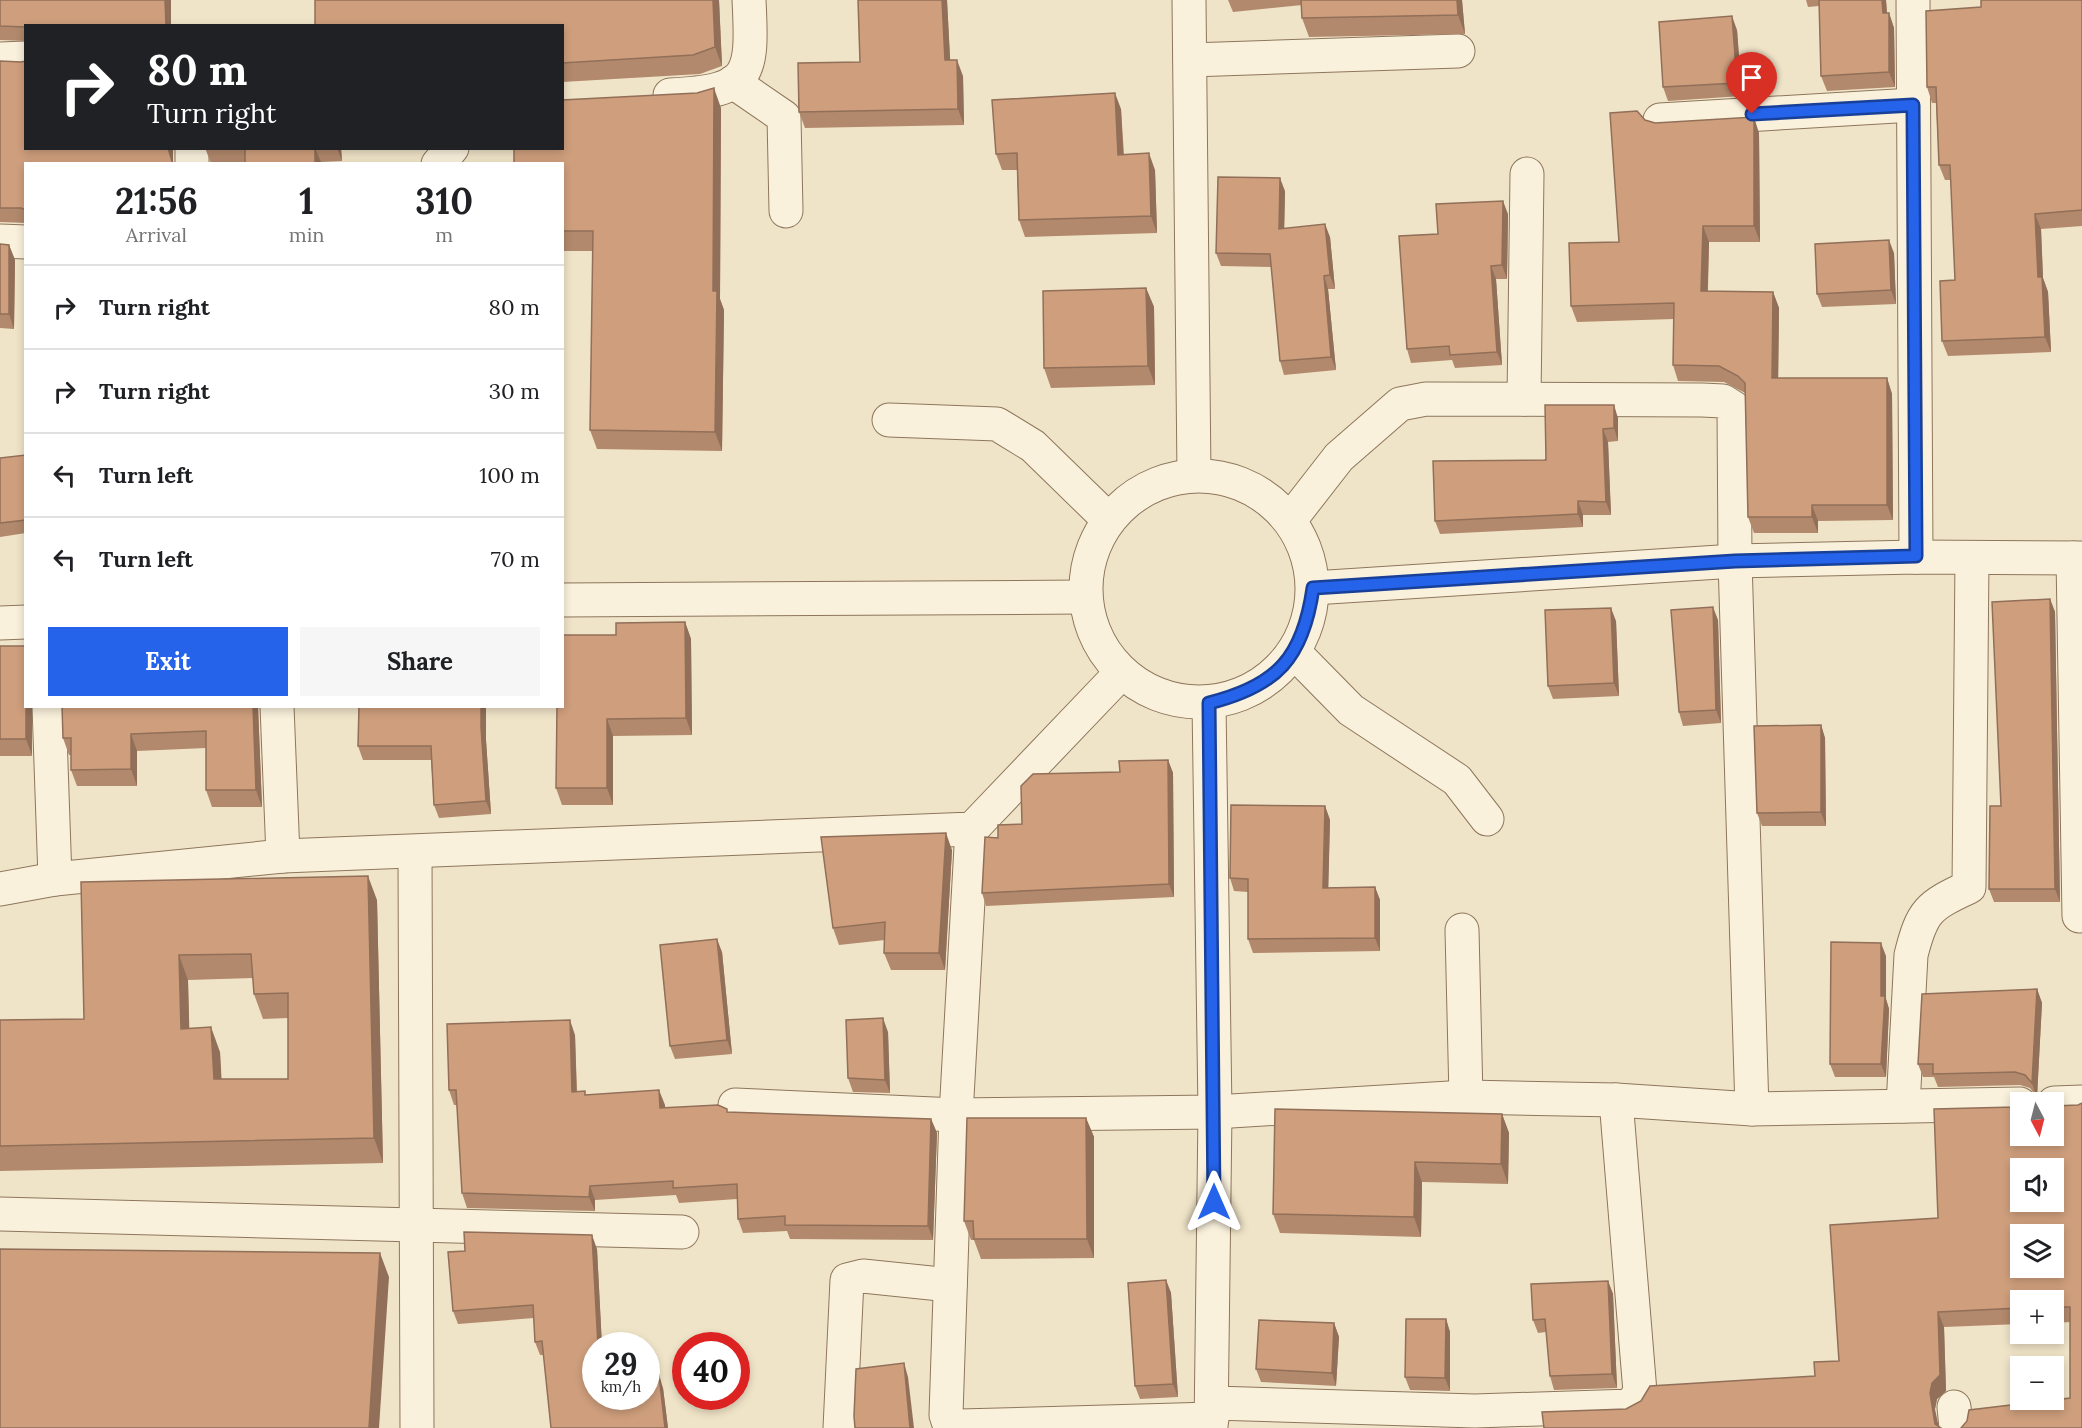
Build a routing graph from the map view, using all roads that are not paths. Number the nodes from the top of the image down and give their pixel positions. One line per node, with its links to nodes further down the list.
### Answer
1 (749, 0): 8 (street)
2 (1189, 0): 7 (street)
3 (1913, 0): 10 (street)
4 (1458, 51): 7 (street)
5 (24, 58): 6 (street)
6 (0, 59)
7 (1190, 60): 20 (street)
8 (733, 82): 9 (street); 15 (street)
9 (645, 96)
10 (1913, 105): 11 (street); 23 (street)
11 (1660, 120)
12 (450, 150): 13 (street)
13 (440, 162)
14 (1527, 174): 18 (street)
15 (786, 211)
16 (0, 241): 17 (street)
17 (24, 242)
18 (1524, 399): 22 (street); 26 (street)
19 (889, 420): 21 (street)
20 (1194, 475): 21 (street); 22 (street)
21 (1109, 520): 28 (street)
22 (1290, 520): 27 (street)
23 (1916, 556): 24 (street); 26 (street)
24 (1972, 558): 25 (street); 51 (street)
25 (2078, 558): 43 (street)
26 (1735, 561): 27 (street); 52 (street)
27 (1313, 588): 32 (street)
28 (1084, 597): 29 (street); 33 (street)
29 (564, 600)
30 (24, 622): 31 (street)
31 (0, 623)
32 (1294, 652): 34 (street); 37 (street)
33 (1121, 673): 34 (street); 38 (street)
34 (1209, 703): 53 (street)
35 (49, 708): 41 (street)
36 (278, 708): 40 (street)
37 (1487, 819)
38 (972, 830): 39 (street); 54 (street)
39 (415, 852): 40 (street); 56 (street)
40 (283, 856): 41 (street)
41 (56, 879): 42 (street)
42 (0, 890)
43 (2079, 916)
44 (1462, 930): 45 (street)
45 (1466, 1097): 46 (street); 53 (street)
46 (1616, 1100): 52 (street); 59 (street)
47 (2082, 1102): 48 (street)
48 (2064, 1103)
49 (2010, 1104): 51 (street)
50 (735, 1105): 54 (street)
51 (1903, 1106): 52 (street)
52 (1752, 1109)
53 (1215, 1112): 54 (street); 59 (street)
54 (956, 1115): 58 (street)
55 (0, 1214): 56 (street)
56 (415, 1226): 57 (street); 60 (street)
57 (682, 1232)
58 (950, 1285): 59 (street); 61 (street)
59 (1212, 1417)
60 (417, 1428)
61 (840, 1428)

